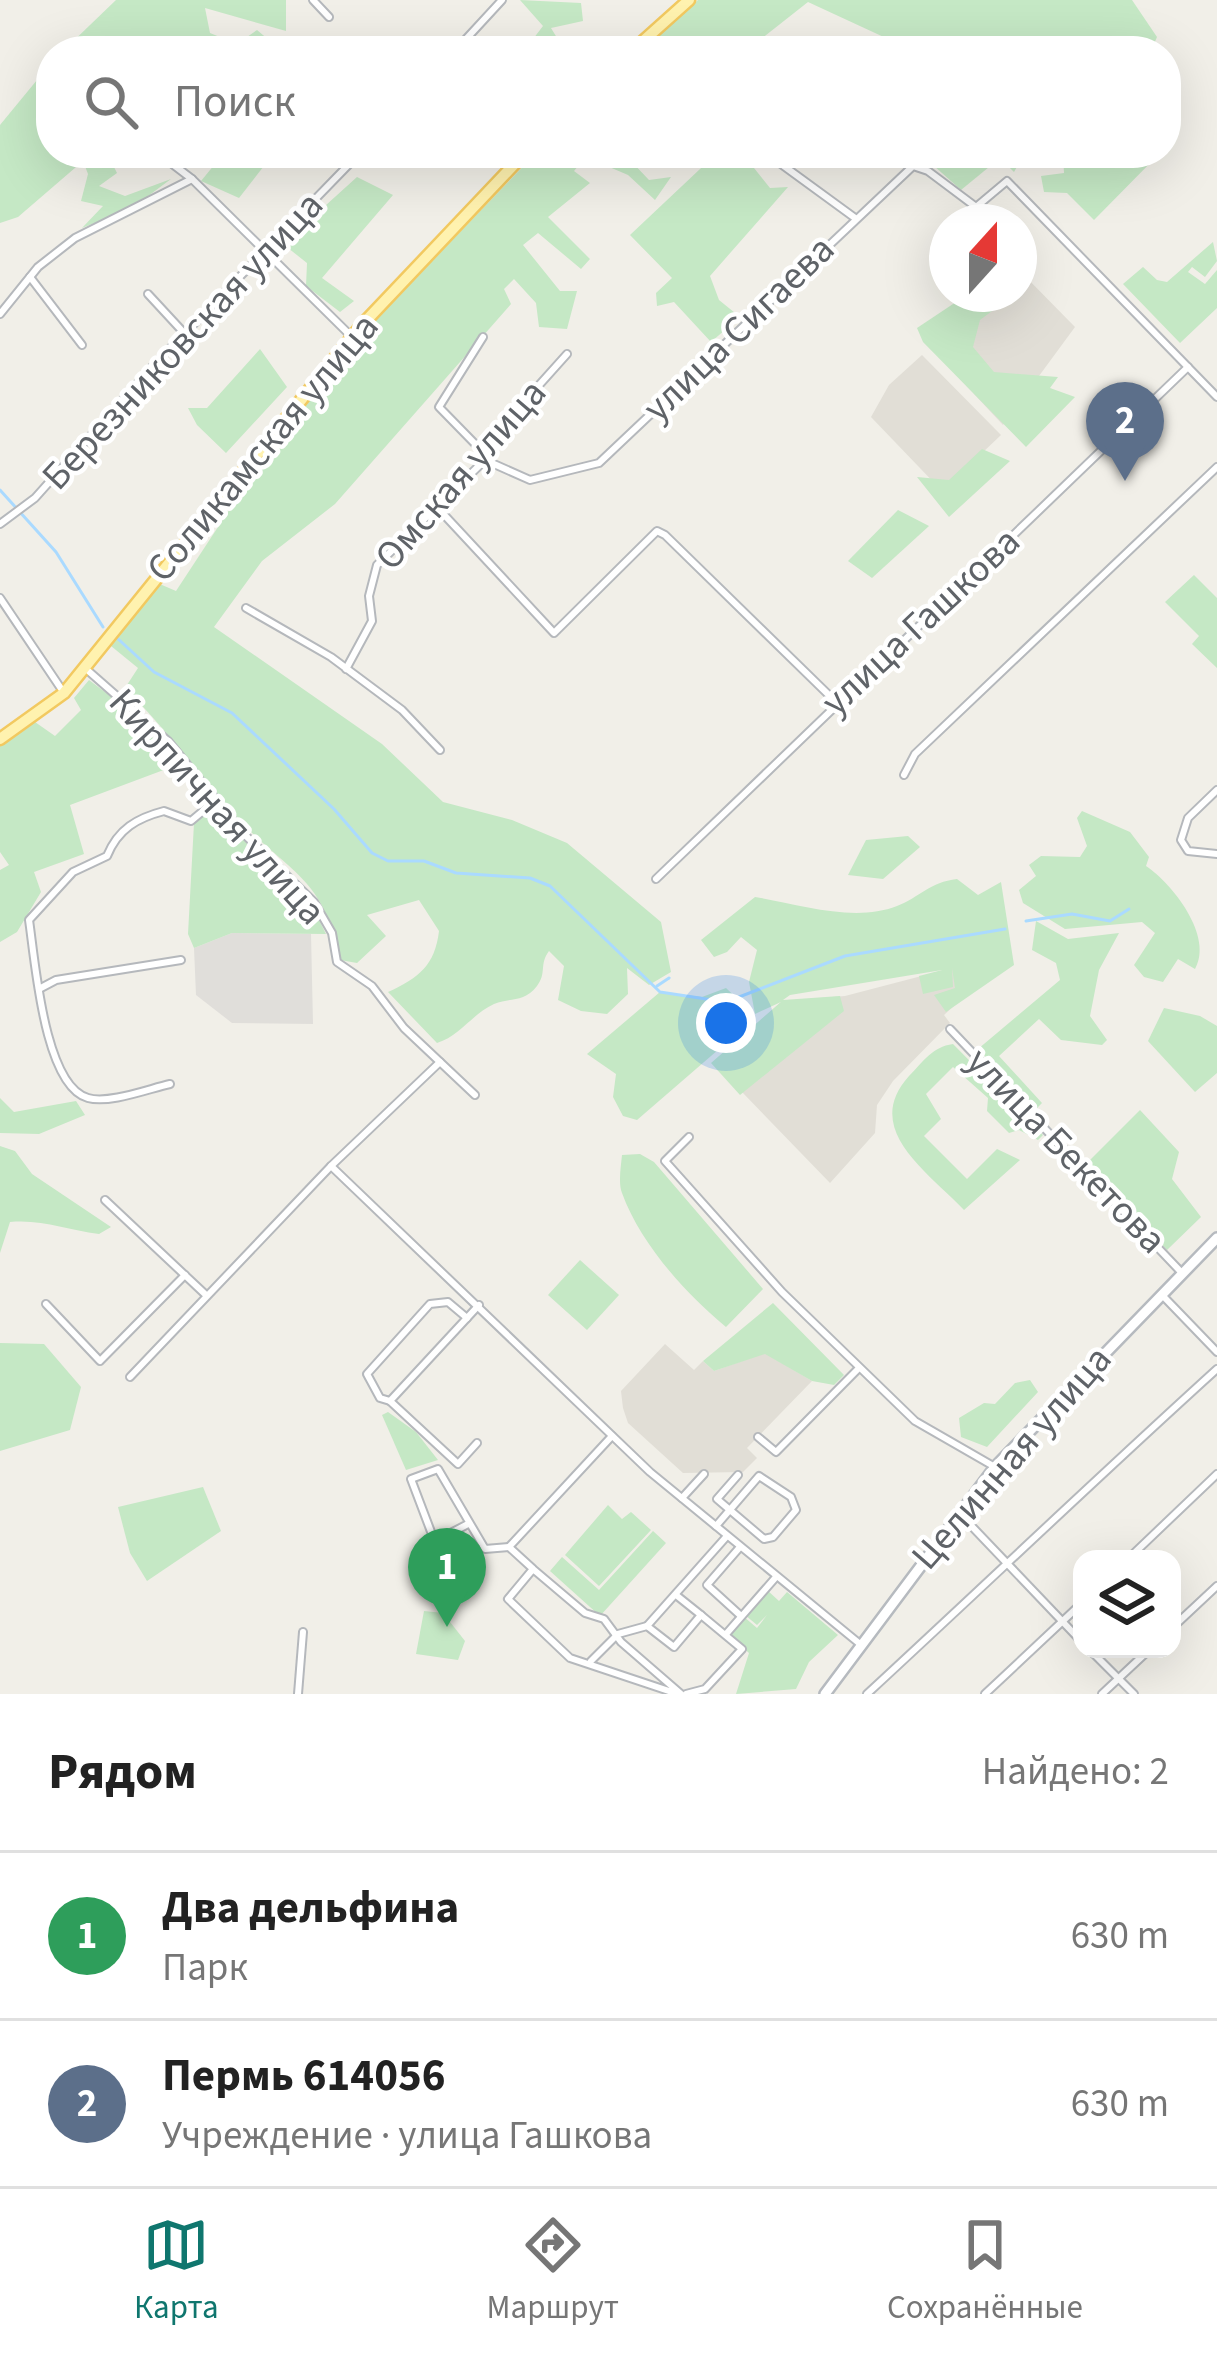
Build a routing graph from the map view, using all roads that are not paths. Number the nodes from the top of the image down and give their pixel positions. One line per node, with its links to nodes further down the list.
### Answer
1 (313, 0): 4 (street)
2 (502, 0): 5 (street)
3 (689, 0): 6 (main road)
4 (328, 17)
5 (468, 36)
6 (649, 36)
7 (178, 168): 13 (street)
8 (346, 168): 15 (street, Березниковская улица)
9 (511, 168): 20 (main road, Соликамская улица)
10 (784, 168): 14 (street)
11 (911, 168): 14 (street, улица Сигаева)
12 (919, 168): 24 (street, улица Сигаева)
13 (192, 179): 15 (street); 16 (street)
14 (855, 218): 27 (street, улица Сигаева)
15 (267, 254): 19 (street, Березниковская улица); 20 (street)
16 (30, 277): 18 (street); 22 (street)
17 (148, 294): 19 (street)
18 (0, 314)
19 (185, 334): 30 (street, Березниковская улица)
20 (352, 337): 33 (main road, Соликамская улица)
21 (482, 337): 26 (street)
22 (82, 345)
23 (567, 354): 26 (street, Омская улица)
24 (1188, 367): 25 (street); 36 (street, улица Гашкова)
25 (1217, 397)
26 (482, 450): 27 (street, Омская улица)
27 (485, 460): 29 (street, Омская улица)
28 (1217, 467): 40 (street)
29 (435, 505): 34 (street, Омская улица); 36 (street)
30 (0, 524)
31 (0, 598): 35 (street)
32 (246, 608): 34 (street)
33 (85, 668): 35 (main road, Соликамская улица); 42 (street, Кирпичная улица)
34 (346, 669): 39 (street)
35 (64, 693): 38 (main road, Соликамская улица)
36 (836, 702): 44 (street, улица Гашкова)
37 (0, 723): 38 (street)
38 (4, 737)
39 (440, 750)
40 (904, 775)
41 (1217, 790): 43 (street)
42 (216, 800): 46 (street); 48 (street, Кирпичная улица)
43 (1217, 854)
44 (656, 879)
45 (181, 960): 46 (street)
46 (39, 989): 49 (street)
47 (950, 1029): 55 (street, улица Бекетова)
48 (440, 1062): 50 (street); 52 (street)
49 (170, 1084)
50 (476, 1095)
51 (689, 1137): 63 (street)
52 (331, 1166): 58 (street); 60 (street)
53 (105, 1200): 56 (street)
54 (1217, 1238): 55 (main road, Целинная улица)
55 (1182, 1273): 57 (main road, Целинная улица)
56 (185, 1275): 58 (street); 59 (street)
57 (1160, 1294): 62 (street, улица Бекетова); 70 (main road, Целинная улица)
58 (206, 1295): 65 (street)
59 (46, 1304)
60 (479, 1305): 61 (street); 67 (street)
61 (466, 1318): 66 (street); 66 (street)
62 (1217, 1352)
63 (858, 1369): 68 (street); 70 (street)
64 (1217, 1370): 83 (street)
65 (130, 1377)
66 (390, 1401): 69 (street)
67 (612, 1436): 74 (street); 80 (street)
68 (758, 1437)
69 (477, 1443)
70 (995, 1467): 76 (main road, Целинная улица)
71 (704, 1474): 74 (street)
72 (738, 1474): 75 (street)
73 (1217, 1474): 82 (street)
74 (682, 1498): 78 (street)
75 (729, 1511): 75 (street); 78 (street)
76 (958, 1512): 83 (street); 98 (main road, Целинная улица)
77 (468, 1524): 77 (street); 80 (street)
78 (716, 1526): 79 (street)
79 (727, 1536): 81 (street); 87 (street)
80 (509, 1547): 84 (street)
81 (740, 1547): 85 (street); 90 (street)
82 (1137, 1550)
83 (1007, 1563): 92 (street); 106 (street)
84 (533, 1569): 96 (street); 101 (street)
85 (776, 1577): 90 (street); 98 (street)
86 (1217, 1586): 91 (street)
87 (675, 1594): 89 (street); 93 (street)
88 (1073, 1612): 92 (street)
89 (701, 1616): 93 (street); 97 (street)
90 (741, 1616): 97 (street)
91 (1181, 1620)
92 (1062, 1622): 95 (street); 107 (street)
93 (647, 1626): 96 (street)
94 (303, 1632): 103 (street)
95 (1073, 1633)
96 (618, 1634): 101 (street); 104 (street)
97 (726, 1634): 104 (street)
98 (860, 1644): 105 (main road, Целинная улица)
99 (1098, 1658): 102 (street)
100 (1140, 1658): 102 (street)
101 (591, 1661): 104 (street)
102 (1118, 1679): 108 (street); 109 (street)
103 (298, 1694)
104 (682, 1694)
105 (825, 1694)
106 (867, 1694)
107 (985, 1694)
108 (1102, 1694)
109 (1134, 1694)

